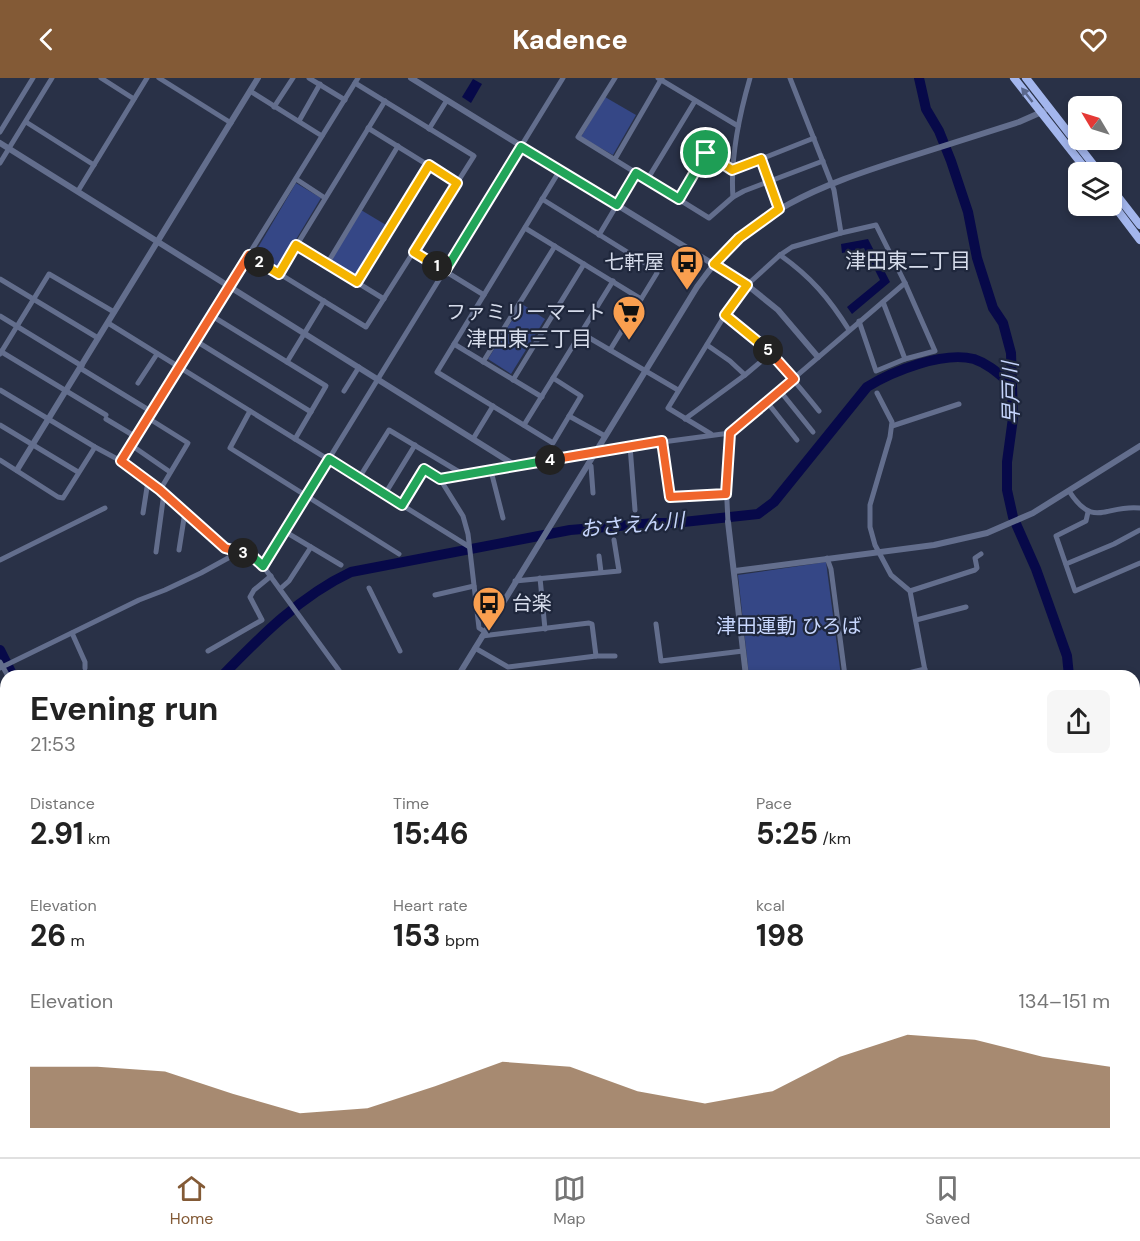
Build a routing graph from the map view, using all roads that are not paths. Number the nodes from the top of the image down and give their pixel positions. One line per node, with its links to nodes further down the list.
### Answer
1 (33, 78): 34 (street)
2 (52, 78): 28 (street)
3 (101, 78): 20 (street)
4 (147, 78): 20 (street)
5 (258, 78): 19 (street)
6 (293, 78): 25 (street)
7 (309, 78): 18 (street)
8 (563, 78): 39 (street)
9 (615, 78): 41 (street)
10 (750, 78): 31 (street)
11 (790, 78): 36 (street)
12 (1014, 78): 27 (highway, one-way to 12)
13 (1026, 78): 26 (highway)
14 (162, 79): 30 (street)
15 (415, 79): 22 (street)
16 (660, 79): 23 (street); 41 (street)
17 (356, 80): 21 (street); 24 (street)
18 (320, 84): 21 (street); 29 (street)
19 (250, 91): 25 (street); 30 (street)
20 (134, 99): 47 (street)
21 (345, 100): 35 (street)
22 (447, 100): 33 (street); 39 (street)
23 (695, 100): 31 (street); 53 (street)
24 (385, 101): 32 (street); 33 (street)
25 (274, 107): 29 (street)
26 (1050, 108): 27 (street); 45 (highway)
27 (1041, 113): 44 (highway); 56 (street)
28 (26, 122): 40 (street); 47 (street)
29 (299, 122): 35 (street)
30 (231, 123): 71 (street)
31 (738, 126): 50 (street)
32 (368, 128): 38 (street); 59 (street)
33 (429, 129): 55 (street)
34 (0, 132)
35 (322, 136): 52 (street)
36 (814, 138): 42 (street); 43 (street)
37 (0, 143): 40 (street)
38 (398, 146): 48 (street); 77 (street)
39 (521, 147): 49 (street); 80 (street)
40 (9, 148): 46 (street); 57 (street)
41 (615, 159): 51 (street)
42 (761, 159): 50 (street); 54 (street)
43 (823, 161): 54 (street); 56 (street)
44 (1080, 162)
45 (1091, 162)
46 (0, 163)
47 (94, 165): 57 (street)
48 (429, 165): 55 (street); 84 (street)
49 (560, 170): 60 (street); 63 (street)
50 (732, 170): 58 (street); 61 (street)
51 (636, 173): 53 (street); 63 (street)
52 (296, 179): 59 (street); 75 (street)
53 (647, 180): 61 (street)
54 (769, 182): 58 (street); 64 (street)
55 (457, 183): 74 (street)
56 (831, 184): 64 (street); 68 (street)
57 (78, 191): 71 (street)
58 (733, 197): 61 (street)
59 (325, 198): 72 (street)
60 (542, 199): 67 (street); 69 (street)
61 (679, 199)
62 (1122, 202): 66 (highway)
63 (617, 205): 69 (street); 79 (street)
64 (779, 209): 79 (street)
65 (1122, 216): 70 (highway)
66 (1140, 225)
67 (525, 228): 73 (street); 88 (street)
68 (841, 233): 76 (street); 85 (street)
69 (599, 235): 89 (street)
70 (1140, 240)
71 (157, 243): 87 (street); 94 (street)
72 (296, 245): 77 (street); 81 (street)
73 (555, 246): 78 (street); 115 (street)
74 (414, 252): 80 (street); 91 (street)
75 (249, 255): 81 (street); 87 (street)
76 (780, 255): 86 (street); 101 (street)
77 (327, 264): 84 (street)
78 (584, 264): 83 (street); 124 (street)
79 (714, 264): 86 (street); 119 (street)
80 (445, 271): 88 (street); 122 (street)
81 (279, 274): 92 (street)
82 (0, 279): 90 (street)
83 (613, 281): 89 (street); 102 (street)
84 (357, 282): 91 (street)
85 (905, 283): 93 (street); 113 (street)
86 (747, 285): 95 (street); 112 (street)
87 (229, 288): 97 (street); 103 (street)
88 (484, 295): 106 (street)
89 (641, 298): 108 (street)
90 (33, 299): 94 (street); 100 (street); 104 (street)
91 (384, 299): 92 (street)
92 (324, 301): 103 (street)
93 (883, 302): 98 (street); 113 (street)
94 (114, 312): 99 (street)
95 (725, 315): 107 (street); 110 (street)
96 (0, 316): 100 (street)
97 (212, 316): 105 (street); 114 (street)
98 (859, 321): 101 (street); 113 (street)
99 (108, 323): 104 (street); 111 (street)
100 (17, 326): 109 (street); 116 (street)
101 (849, 330): 112 (street)
102 (581, 333): 108 (street); 121 (street)
103 (304, 334): 114 (street); 117 (street)
104 (98, 338): 116 (street)
105 (196, 341): 118 (street); 139 (street)
106 (454, 344): 115 (street); 135 (street)
107 (707, 345): 120 (street); 128 (street)
108 (610, 350): 119 (street)
109 (0, 352): 127 (street)
110 (771, 353): 120 (street); 123 (street)
111 (157, 354): 118 (street); 125 (street)
112 (818, 357): 123 (street)
113 (905, 359)
114 (287, 362): 139 (street)
115 (483, 362): 124 (street)
116 (81, 367): 127 (street); 138 (street)
117 (359, 367): 122 (street); 129 (street)
118 (180, 368): 136 (street); 138 (street)
119 (645, 371): 128 (street); 150 (street)
120 (745, 375): 142 (street)
121 (553, 378): 132 (street); 140 (street)
122 (379, 379): 153 (street); 163 (street)
123 (794, 379): 130 (street); 137 (street)
124 (513, 380): 132 (street)
125 (138, 383)
126 (0, 390): 143 (street)
127 (66, 390): 143 (street); 151 (street)
128 (678, 390): 142 (street)
129 (344, 391)
130 (780, 391): 133 (street); 147 (street)
131 (877, 393): 146 (street)
132 (542, 397): 145 (street)
133 (767, 402): 148 (street); 154 (street)
134 (959, 404): 146 (street)
135 (493, 406): 145 (street); 153 (street)
136 (250, 411): 152 (street); 181 (street)
137 (819, 411)
138 (152, 412): 141 (street)
139 (311, 412): 152 (street)
140 (569, 416): 145 (street); 150 (street)
141 (148, 418): 151 (street); 171 (street)
142 (685, 418): 149 (street)
143 (49, 419): 156 (street); 161 (street)
144 (0, 425): 156 (street)
145 (524, 425)
146 (892, 426): 199 (street)
147 (813, 432)
148 (730, 433): 149 (street); 180 (street)
149 (711, 434): 155 (street)
150 (605, 436): 162 (street)
151 (136, 437): 157 (street)
152 (295, 439): 163 (street)
153 (473, 439): 167 (street)
154 (797, 440)
155 (662, 441): 159 (street); 180 (street)
156 (33, 445): 168 (street); 170 (street)
157 (131, 445): 165 (street); 171 (street)
158 (415, 445): 172 (street); 173 (street); 179 (street)
159 (630, 446): 162 (street); 185 (street)
160 (1140, 446): 177 (street)
161 (95, 447): 165 (street); 170 (street)
162 (595, 451): 166 (street); 167 (street)
163 (329, 459): 173 (street); 181 (street)
164 (0, 460): 168 (street)
165 (121, 461): 175 (street)
166 (588, 464): 178 (street); 213 (street)
167 (516, 466): 169 (street)
168 (17, 471): 170 (street)
169 (491, 471): 172 (street); 189 (street)
170 (78, 472)
171 (170, 472): 176 (street)
172 (466, 476): 174 (street)
173 (359, 478): 179 (street)
174 (440, 479): 182 (street); 194 (street)
175 (148, 481): 176 (street); 188 (street)
176 (162, 491): 186 (street); 197 (street)
177 (1068, 492): 187 (street); 199 (street)
178 (593, 493)
179 (385, 494): 182 (street)
180 (726, 494): 190 (street)
181 (306, 496): 192 (street); 200 (street)
182 (402, 505): 194 (street)
183 (105, 508): 204 (street)
184 (1140, 508): 187 (street)
185 (635, 510)
186 (185, 512): 196 (street); 198 (street)
187 (1088, 512): 206 (street)
188 (143, 513)
189 (502, 518)
190 (728, 522): 209 (street)
191 (1140, 530): 206 (street)
192 (284, 531): 195 (street); 208 (street)
193 (614, 540): 210 (street)
194 (468, 546): 214 (street)
195 (311, 547): 207 (street); 216 (street)
196 (179, 550)
197 (156, 552)
198 (235, 552): 208 (street); 223 (street)
199 (879, 552): 203 (street); 217 (street)
200 (399, 554)
201 (981, 554): 217 (street)
202 (599, 556): 210 (street)
203 (827, 558): 209 (street); 237 (street)
204 (0, 560)
205 (1140, 563): 206 (street)
206 (1066, 564)
207 (341, 565)
208 (263, 566): 211 (street)
209 (735, 571): 228 (street)
210 (601, 572): 212 (street)
211 (271, 576): 216 (street); 226 (street)
212 (540, 578): 213 (street); 222 (street)
213 (515, 581): 224 (street)
214 (474, 586): 218 (street); 224 (street)
215 (369, 588): 227 (street)
216 (280, 589): 234 (street)
217 (910, 591): 220 (street)
218 (435, 595)
219 (966, 607): 220 (street)
220 (916, 620): 233 (street)
221 (656, 624): 228 (street)
222 (544, 629): 224 (street); 229 (street)
223 (72, 633): 231 (street); 232 (street)
224 (483, 634): 225 (street)
225 (475, 648): 229 (street); 235 (street)
226 (208, 651)
227 (399, 651)
228 (743, 651): 236 (street)
229 (596, 656): 230 (street)
230 (615, 656)
231 (1, 666)
232 (85, 668)
233 (925, 669): 238 (street)
234 (339, 670)
235 (462, 670)
236 (745, 670)
237 (844, 670)
238 (921, 670)

